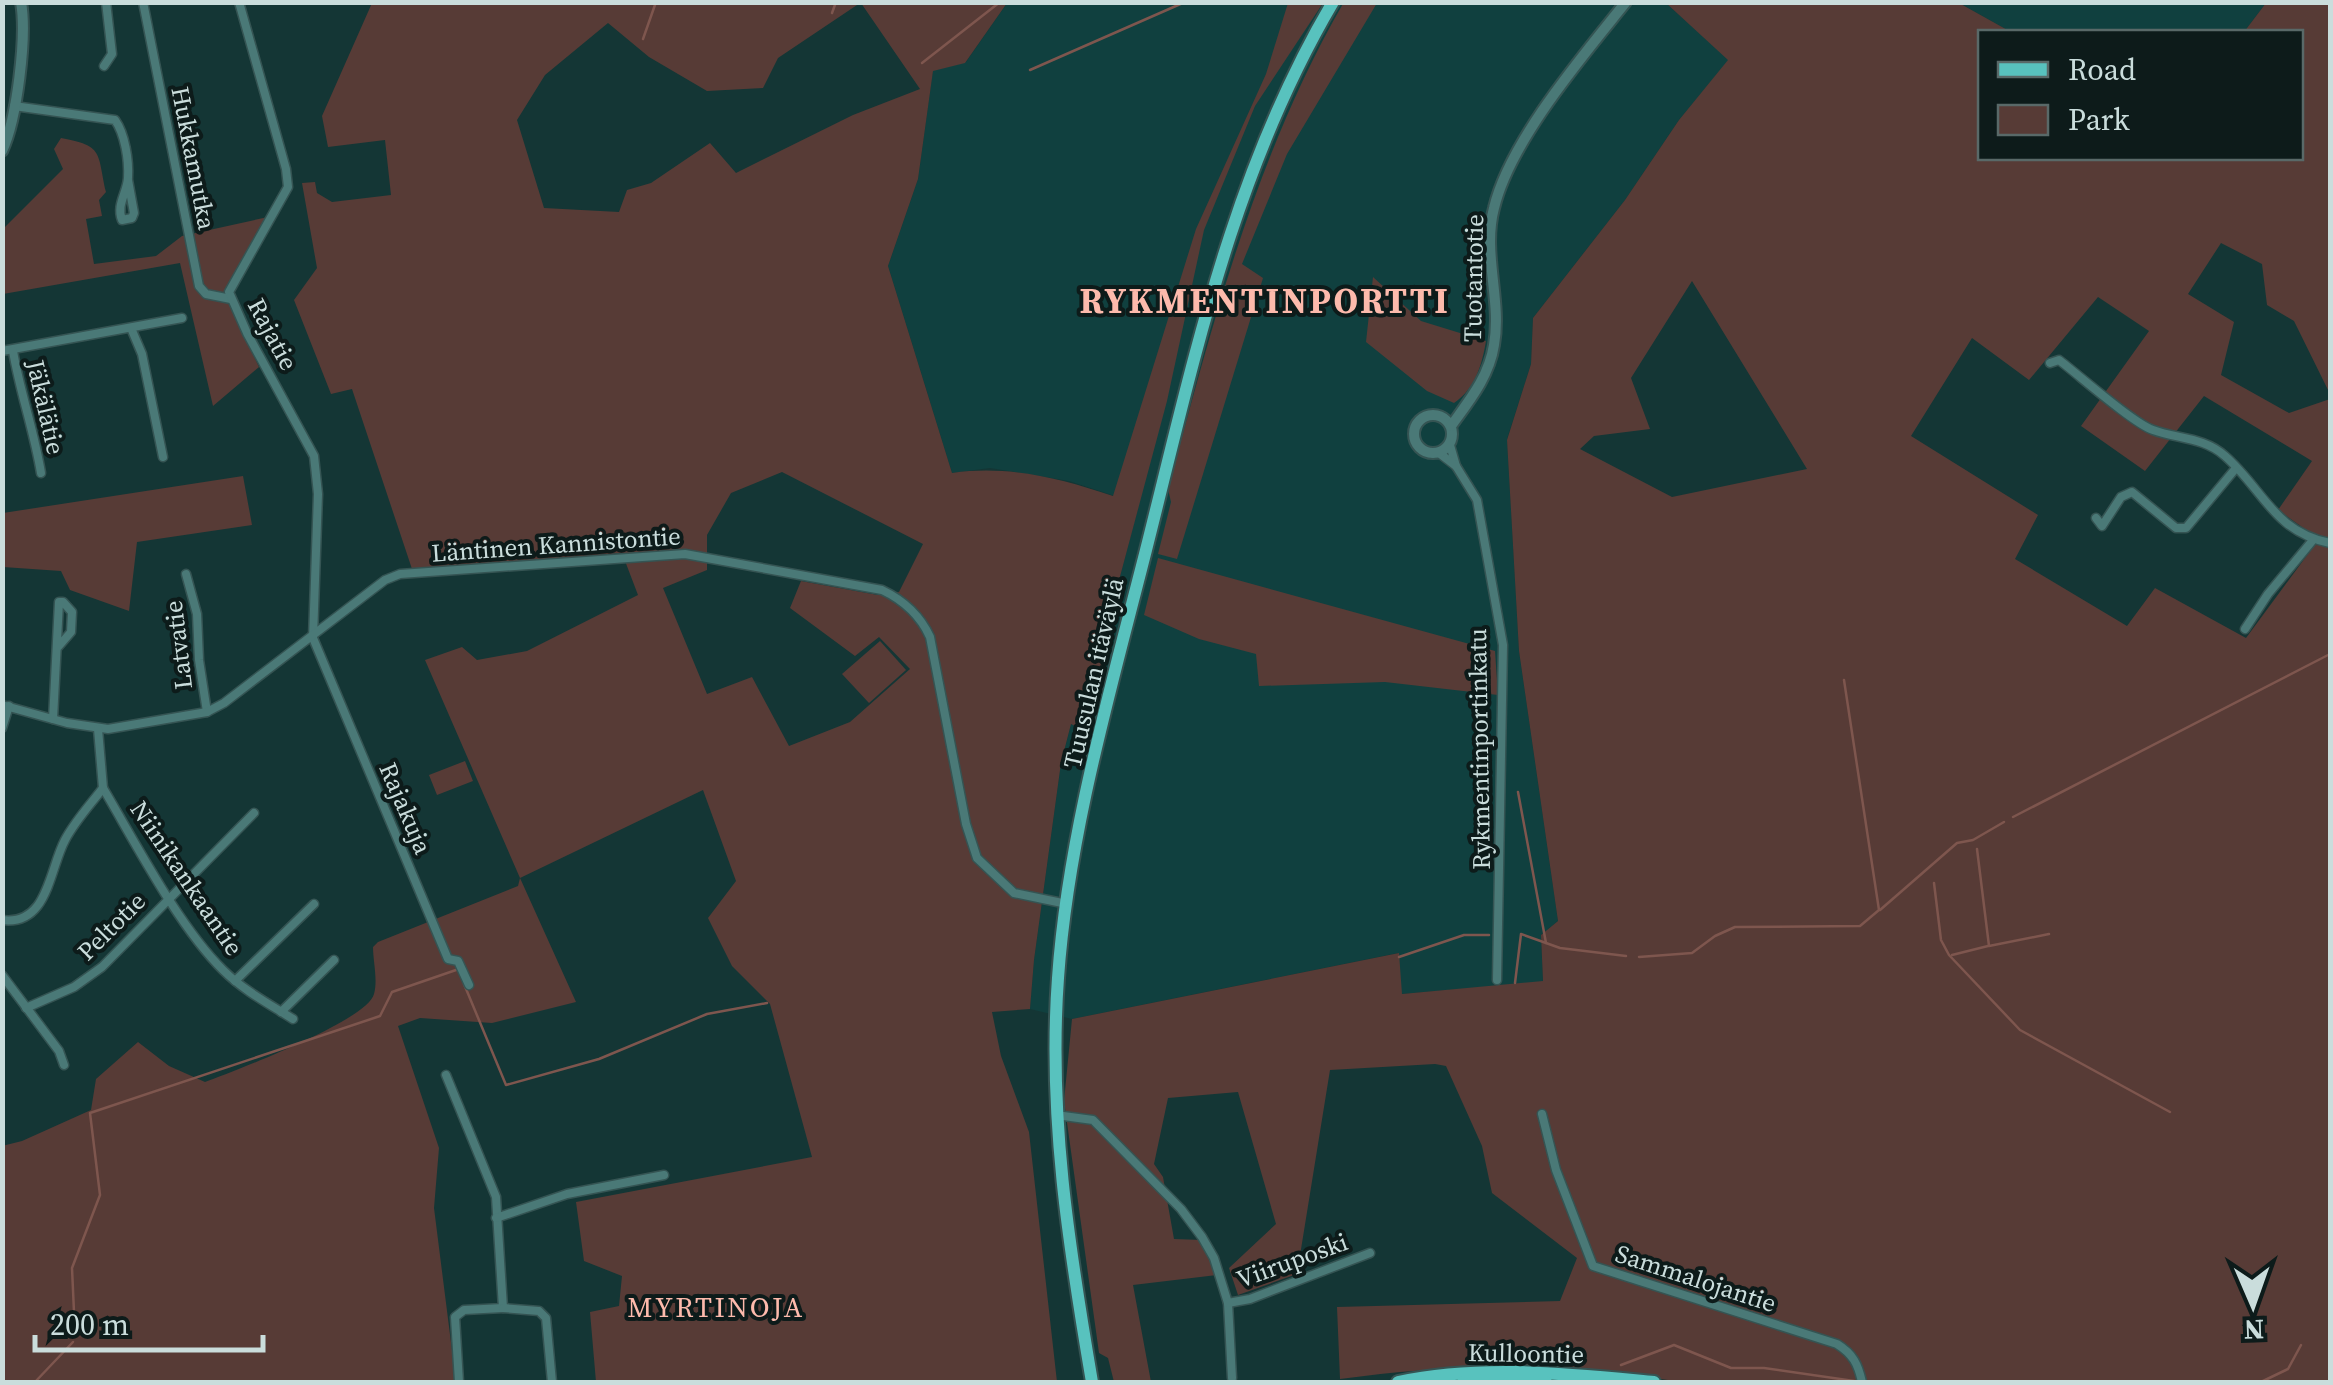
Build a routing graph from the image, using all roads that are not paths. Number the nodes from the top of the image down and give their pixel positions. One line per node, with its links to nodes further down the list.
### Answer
1 (20, 2): 8 (street)
2 (106, 2): 7 (street)
3 (143, 2): 11 (street, Hukkamutka)
4 (240, 2): 11 (street, Rajatie)
5 (1333, 2): 41 (main road, Tuusulan itäväylä)
6 (1626, 2): 16 (street, Tuotantotie)
7 (104, 66)
8 (14, 106): 9 (street); 10 (street)
9 (2, 151)
10 (128, 180)
11 (231, 299): 30 (street, Rajatie)
12 (182, 318): 13 (street)
13 (130, 328): 14 (street); 21 (street)
14 (8, 351): 24 (street, Jäkälätie)
15 (2050, 363): 23 (street)
16 (1463, 408): 17 (street); 18 (street, Tuotantotie)
17 (1441, 416): 18 (street); 20 (street)
18 (1451, 426): 19 (street)
19 (1450, 445): 20 (street); 22 (street, Rykmentinportinkatu)
20 (1439, 452): 22 (street, Rykmentinportinkatu)
21 (163, 458)
22 (1456, 466): 45 (street, Rykmentinportinkatu)
23 (2236, 468): 25 (street); 26 (street)
24 (41, 473)
25 (2096, 518)
26 (2313, 540): 27 (street); 29 (street)
27 (2330, 543)
28 (186, 574): 33 (street, Latvatie)
29 (2246, 629)
30 (313, 638): 33 (street, Läntinen Kannistontie); 41 (street, Läntinen Kannistontie); 47 (street, Rajakuja)
31 (58, 647): 31 (street); 34 (street)
32 (6, 706): 34 (street); 35 (street)
33 (207, 712): 36 (street)
34 (52, 719): 36 (street)
35 (2, 728)
36 (98, 729): 37 (street)
37 (103, 788): 39 (street, Niinikankaantie); 42 (street)
38 (254, 813): 39 (street, Peltotie)
39 (169, 896): 46 (street, Niinikankaantie); 48 (street, Peltotie)
40 (314, 904): 46 (street)
41 (1067, 904): 54 (main road, Tuusulan itäväylä)
42 (2, 920)
43 (334, 960): 49 (street)
44 (2, 975): 48 (street)
45 (1497, 980)
46 (236, 981): 49 (street, Niinikankaantie)
47 (469, 985)
48 (26, 1008): 51 (street)
49 (281, 1012): 50 (street, Niinikankaantie)
50 (294, 1019)
51 (64, 1065)
52 (446, 1075): 56 (street)
53 (1542, 1114): 68 (street, Sammalojantie)
54 (1056, 1115): 58 (street); 64 (main road, Tuusulan itäväylä)
55 (664, 1175): 56 (street)
56 (496, 1218): 59 (street)
57 (1370, 1253): 58 (street, Viiruposki)
58 (1228, 1303): 60 (street)
59 (503, 1308): 62 (street); 63 (street)
60 (1232, 1378)
61 (1541, 1379): 65 (main road, Kulloontie); 66 (main road, Kulloontie); 67 (main road, Kulloontie)
62 (459, 1382)
63 (552, 1382)
64 (1092, 1382)
65 (1398, 1382)
66 (1462, 1382)
67 (1654, 1382)
68 (1862, 1382)

